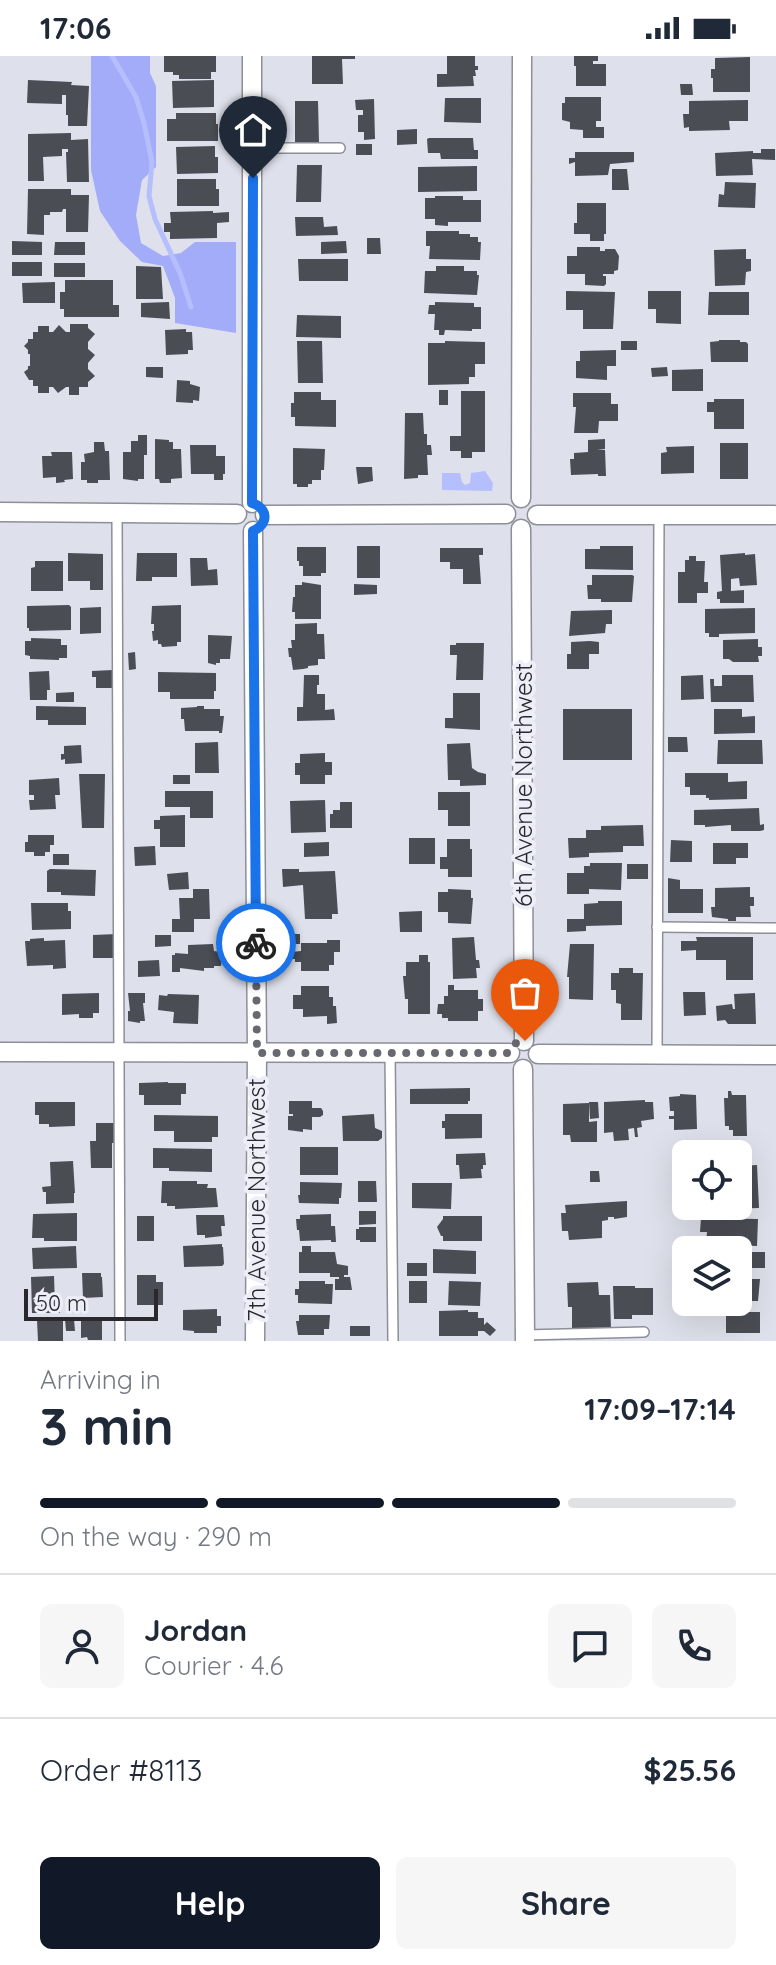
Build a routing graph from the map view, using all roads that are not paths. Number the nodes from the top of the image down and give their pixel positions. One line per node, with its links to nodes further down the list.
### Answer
1 (252, 56): 3 (street)
2 (522, 56): 5 (street)
3 (253, 148): 4 (lane); 6 (street)
4 (340, 148)
5 (521, 498): 10 (street); 11 (street)
6 (259, 509): 9 (street); 10 (street); 15 (street)
7 (0, 512): 8 (street)
8 (117, 513): 9 (street); 20 (lane)
9 (237, 514): 15 (street)
10 (506, 514): 14 (street)
11 (537, 515): 12 (street); 14 (street)
12 (659, 515): 13 (street); 16 (lane)
13 (775, 516)
14 (521, 529): 18 (street, 6th Avenue Northwest)
15 (253, 531): 21 (street, 7th Avenue Northwest)
16 (657, 927): 17 (lane); 24 (lane)
17 (776, 928)
18 (517, 1047): 22 (street); 23 (street); 26 (street)
19 (0, 1052): 20 (street)
20 (120, 1053): 21 (street); 29 (lane)
21 (257, 1053): 22 (street); 30 (street, 7th Avenue Northwest)
22 (390, 1053): 31 (lane)
23 (538, 1054): 24 (street); 26 (street)
24 (657, 1054): 25 (street)
25 (776, 1055)
26 (523, 1069): 28 (street)
27 (644, 1332): 28 (lane)
28 (525, 1338)
29 (120, 1341)
30 (255, 1341)
31 (393, 1341)

